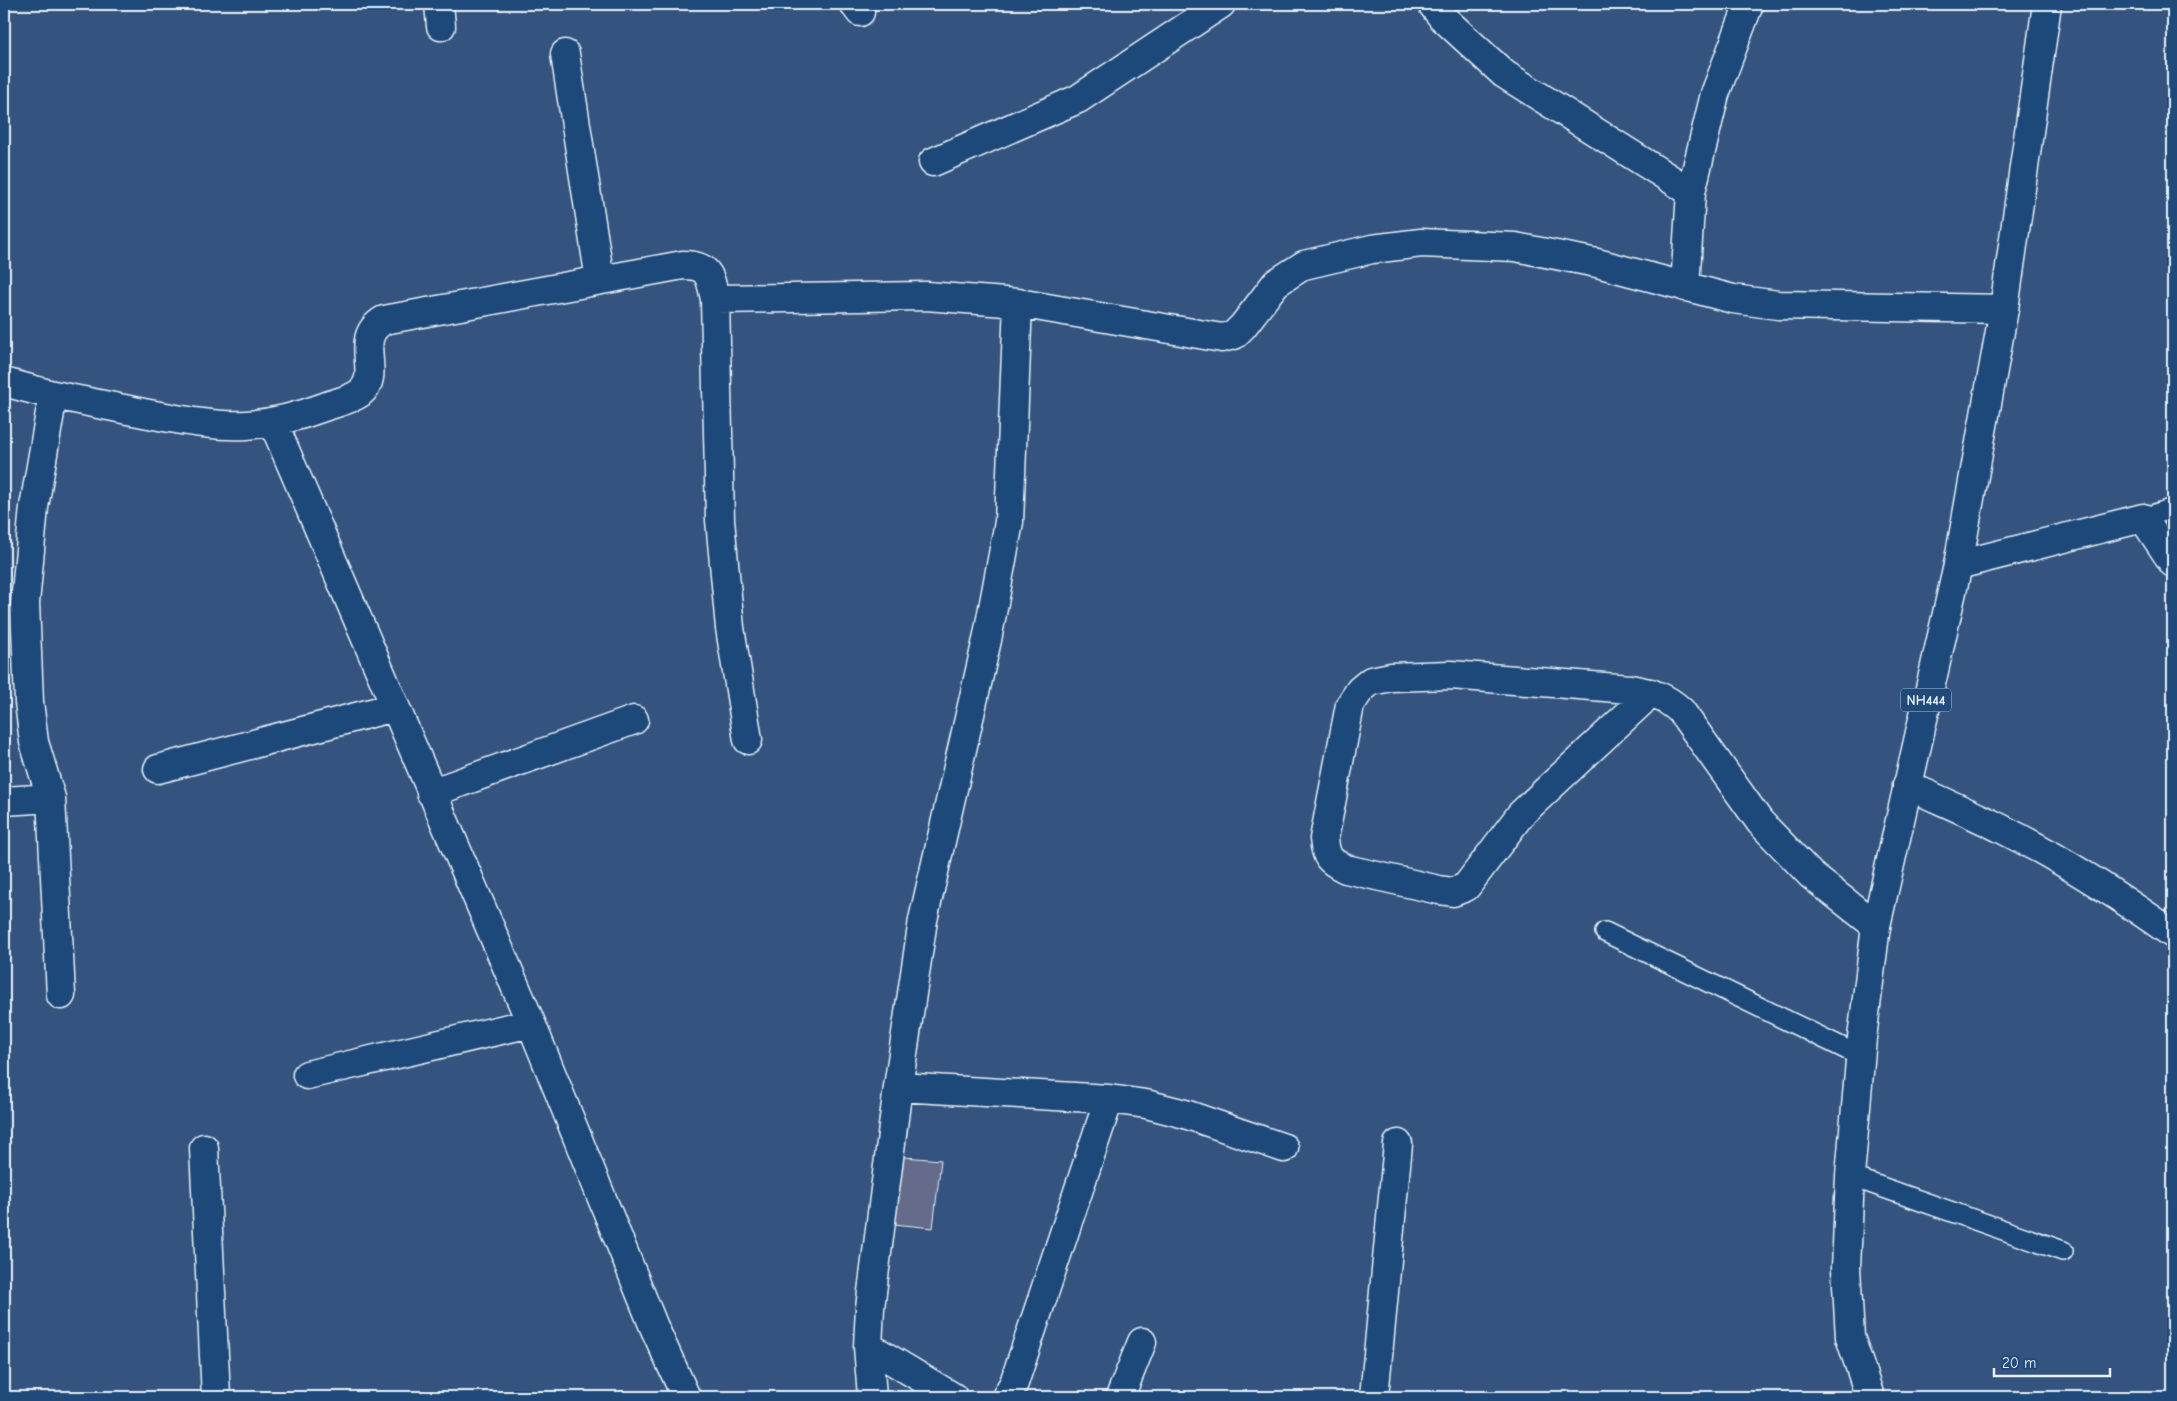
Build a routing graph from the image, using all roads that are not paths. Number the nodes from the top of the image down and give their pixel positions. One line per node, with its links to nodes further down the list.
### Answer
1 (1221, 4): 6 (main road)
2 (1432, 4): 7 (main road)
3 (1749, 4): 7 (main road)
4 (2047, 4): 12 (main road, NH444)
5 (565, 54): 8 (main road)
6 (934, 162)
7 (1691, 192): 9 (main road)
8 (600, 280): 10 (main road); 15 (main road)
9 (1685, 287): 11 (main road); 12 (main road)
10 (715, 299): 11 (main road); 23 (main road)
11 (1018, 302): 36 (main road)
12 (2004, 309): 19 (main road, NH444)
13 (4, 382): 14 (main road)
14 (52, 395): 15 (main road); 27 (main road)
15 (273, 422): 21 (main road)
16 (2173, 508): 17 (lane)
17 (2143, 518): 18 (main road); 19 (main road)
18 (2173, 563)
19 (1958, 564): 25 (main road, NH444)
20 (1651, 693): 20 (main road); 29 (main road)
21 (394, 707): 24 (main road); 26 (main road)
22 (634, 720): 26 (main road)
23 (748, 740)
24 (158, 769)
25 (1907, 785): 29 (main road, NH444); 31 (main road)
26 (431, 793): 33 (main road)
27 (51, 798): 28 (main road); 32 (main road)
28 (4, 802)
29 (1876, 926): 34 (main road, NH444)
30 (1605, 932): 34 (lane)
31 (2173, 934)
32 (61, 995)
33 (531, 1023): 35 (main road); 46 (main road)
34 (1860, 1056): 41 (main road, NH444)
35 (307, 1075)
36 (898, 1087): 37 (main road); 44 (main road)
37 (1109, 1098): 40 (main road); 49 (main road)
38 (1398, 1144): 51 (main road)
39 (204, 1148): 45 (main road)
40 (1284, 1148)
41 (1850, 1176): 42 (lane); 52 (main road, NH444)
42 (2062, 1251)
43 (1142, 1342): 50 (main road)
44 (868, 1346): 47 (main road); 48 (main road)
45 (216, 1397)
46 (686, 1397)
47 (872, 1397)
48 (953, 1397)
49 (1006, 1397)
50 (1120, 1397)
51 (1374, 1397)
52 (1870, 1397)

